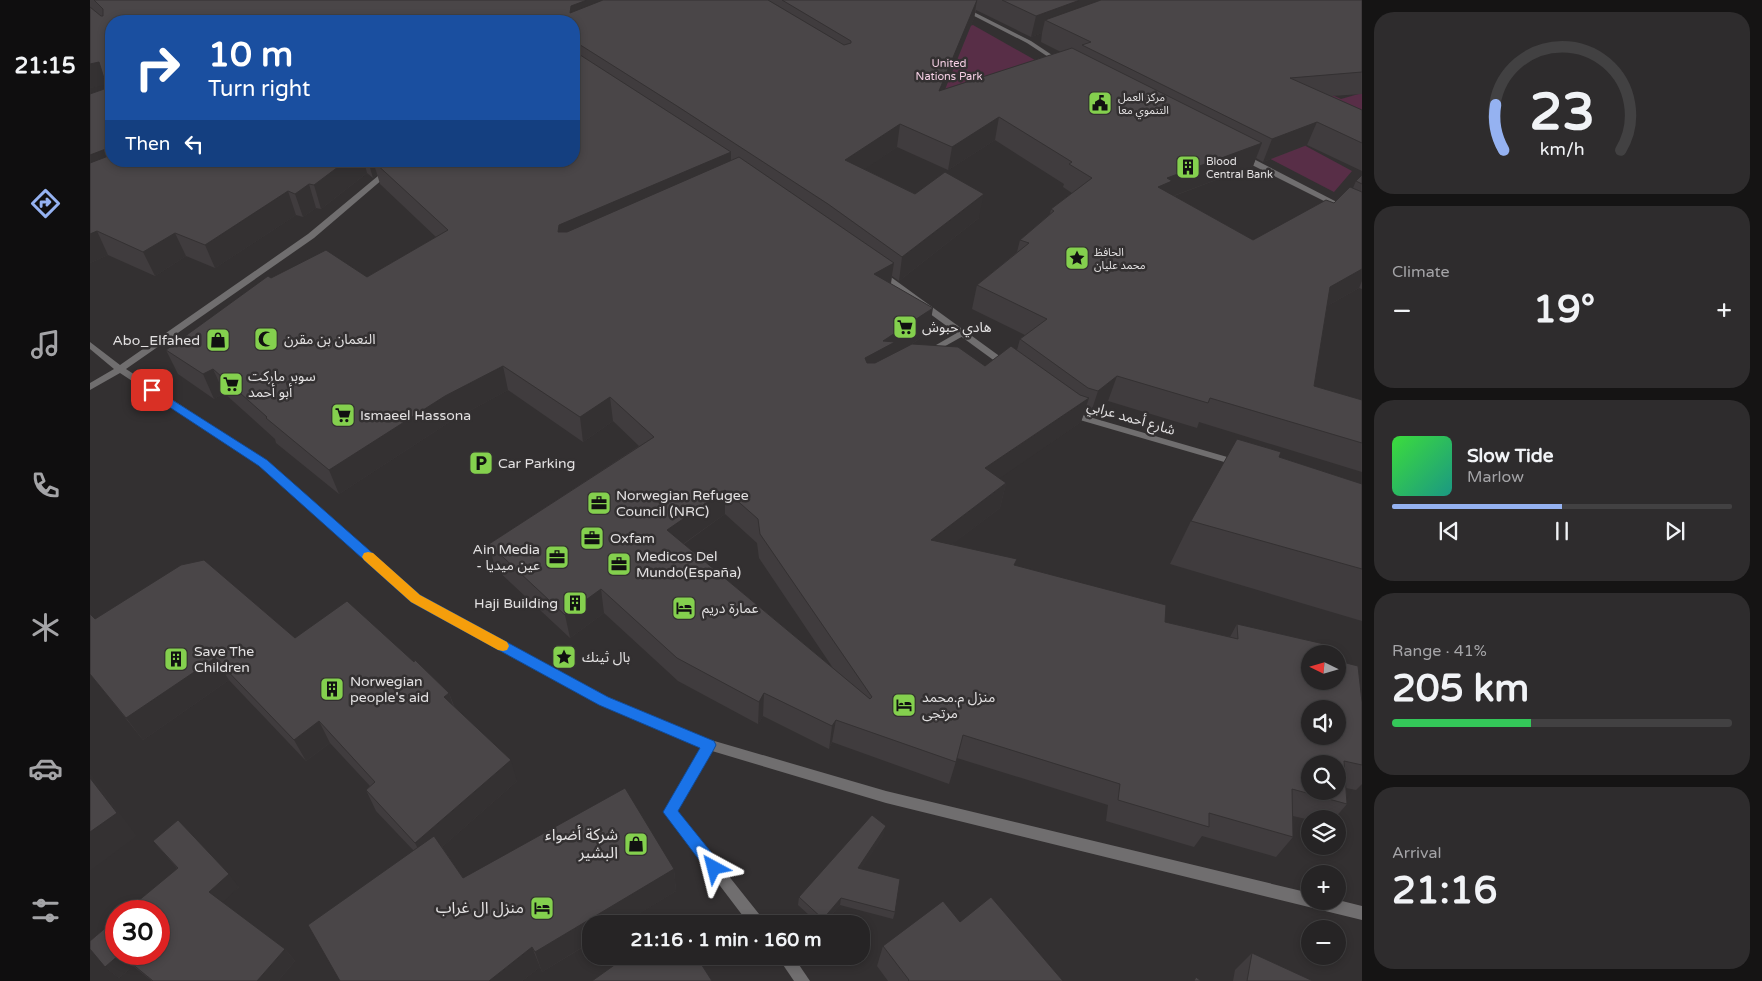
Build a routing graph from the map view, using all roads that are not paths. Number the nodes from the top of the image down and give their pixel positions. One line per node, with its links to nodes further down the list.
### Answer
1 (946, 0): 3 (street)
2 (1037, 38): 3 (street)
3 (1029, 42): 4 (street)
4 (1068, 66)
5 (1232, 151): 7 (street)
6 (394, 167): 12 (street)
7 (1362, 218)
8 (876, 270): 9 (street)
9 (962, 333): 11 (street); 13 (street)
10 (90, 345): 12 (street)
11 (919, 356)
12 (120, 370): 14 (street); 17 (street)
13 (1016, 372)
14 (90, 387)
15 (1061, 405): 16 (street, شارع أحمد عرابي)
16 (1248, 466)
17 (709, 745): 18 (street); 21 (street)
18 (1301, 898)
19 (1346, 909): 20 (street)
20 (1362, 913)
21 (751, 915)
22 (791, 965): 23 (street)
23 (803, 981)

